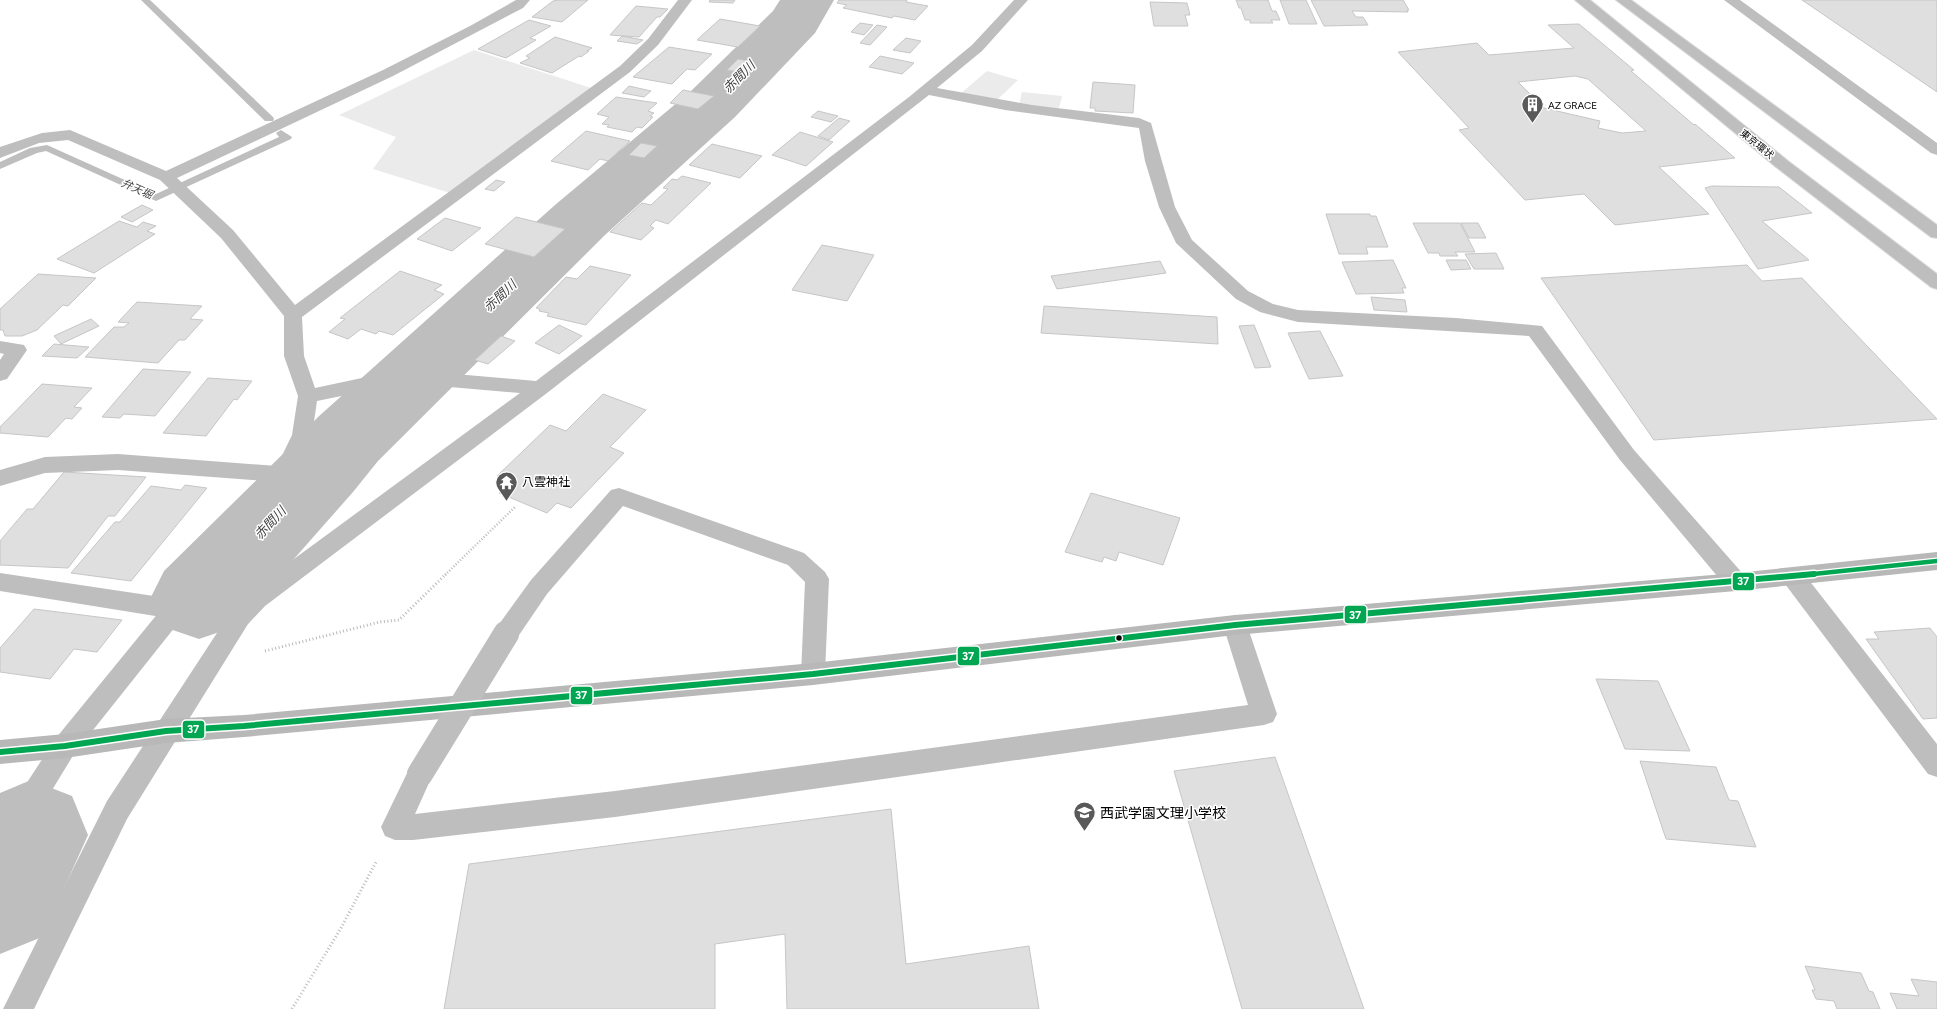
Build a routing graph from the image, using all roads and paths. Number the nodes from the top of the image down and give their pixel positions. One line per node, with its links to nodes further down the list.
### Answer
1 (523, 0): 11 (main road)
2 (685, 0): 14 (main road)
3 (822, 0): 17 (main road)
4 (1021, 0): 8 (main road)
5 (1582, 0): 13 (main road, 東京環状)
6 (1623, 0): 12 (main road)
7 (1731, 0): 9 (main road)
8 (926, 90): 18 (main road); 26 (main road)
9 (1937, 150)
10 (0, 153): 11 (main road)
11 (174, 185): 14 (main road)
12 (1937, 233)
13 (1937, 283)
14 (293, 315): 19 (main road)
15 (0, 347): 16 (main road)
16 (0, 374)
17 (432, 379): 18 (main road); 19 (main road)
18 (540, 388): 28 (main road)
19 (308, 396): 20 (main road)
20 (284, 474): 21 (main road); 27 (main road)
21 (0, 478)
22 (516, 506): 30 (path)
23 (1937, 561): 24 (street)
24 (1793, 577): 26 (street); 35 (main road)
25 (0, 582): 27 (main road)
26 (1736, 582): 29 (street)
27 (174, 610): 28 (main road); 33 (main road)
28 (240, 617): 32 (main road)
29 (1235, 625): 31 (street); 36 (main road)
30 (257, 653)
31 (813, 674): 32 (street); 36 (main road, bridge)
32 (166, 731): 33 (street); 38 (main road)
33 (65, 746): 34 (street); 37 (main road)
34 (0, 752)
35 (1937, 765)
36 (395, 827): 39 (path)
37 (0, 849)
38 (18, 1009)
39 (292, 1009)

